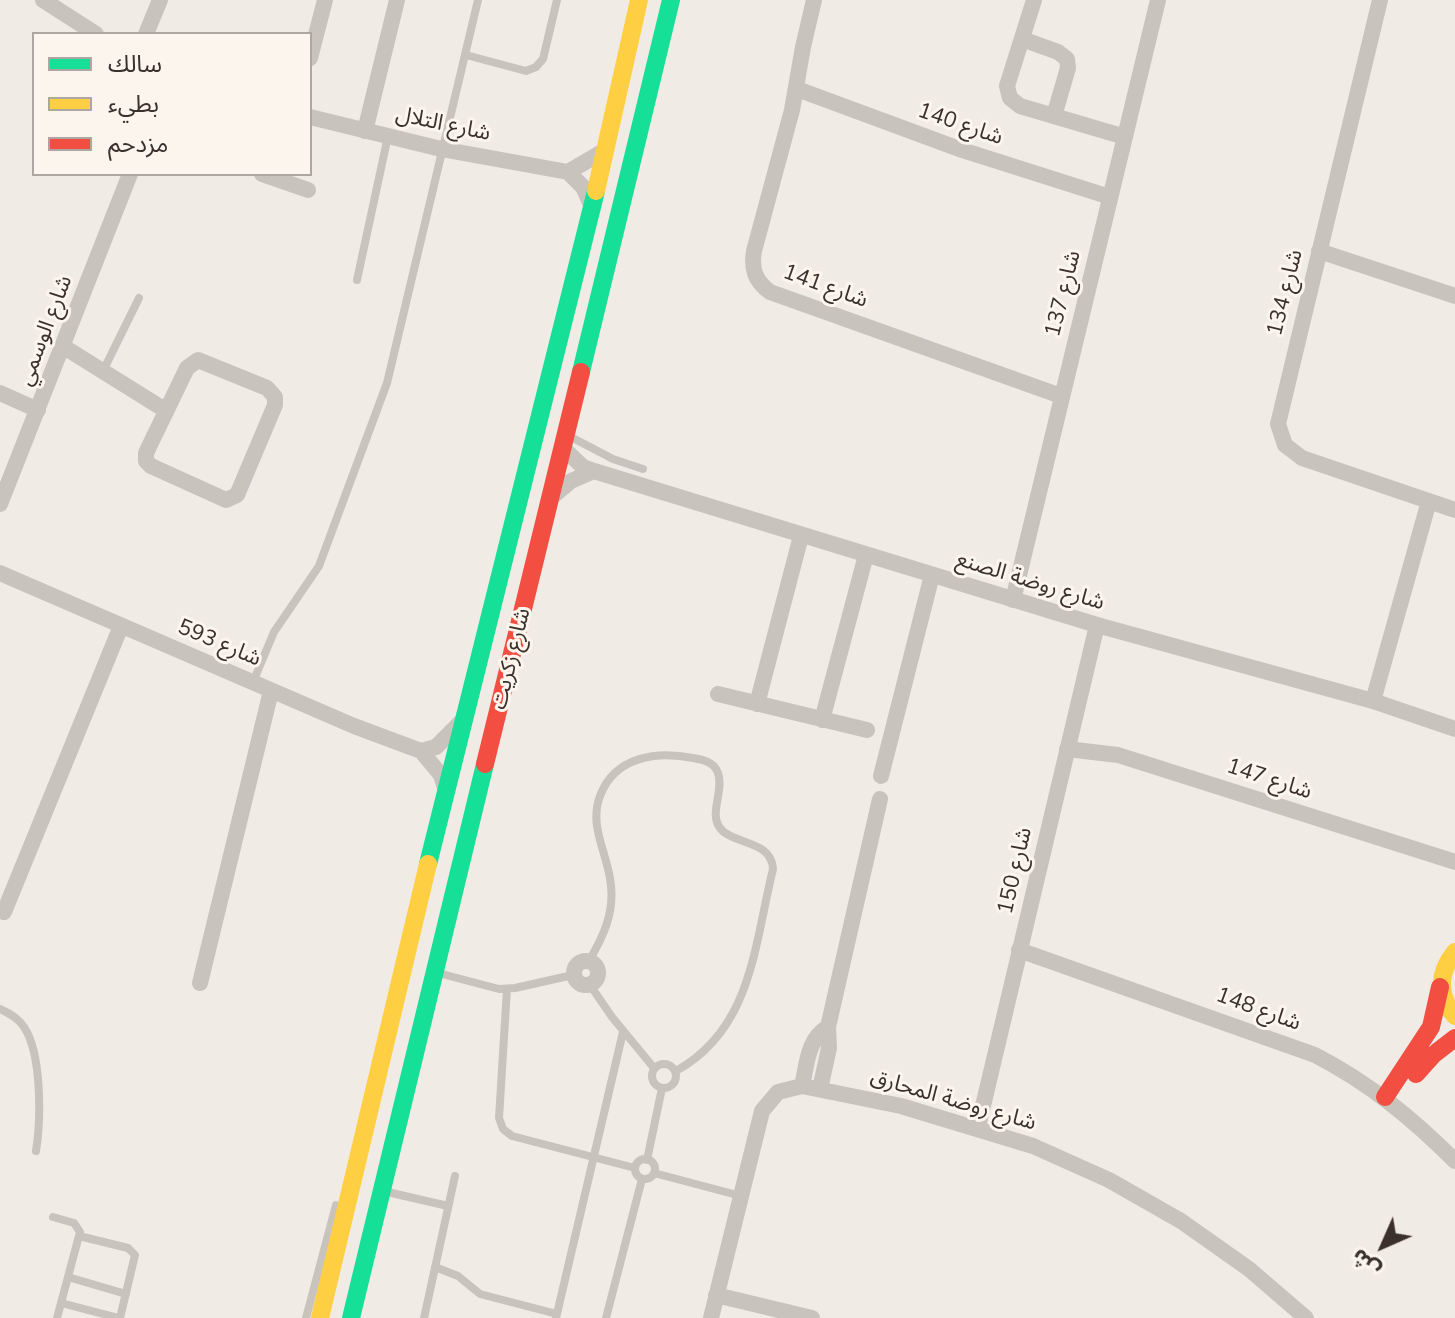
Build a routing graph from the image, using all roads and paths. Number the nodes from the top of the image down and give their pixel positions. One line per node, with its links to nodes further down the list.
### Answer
1 (43, 0): 13 (street)
2 (160, 0): 14 (street)
3 (325, 0): 16 (street)
4 (397, 0): 21 (street)
5 (478, 0): 17 (lane)
6 (557, 0): 17 (lane)
7 (639, 0): 25 (street, شارع زكريت)
8 (671, 0): 42 (street, شارع زكريت)
9 (814, 0): 18 (street, شارع 141)
10 (1034, 0): 15 (street)
11 (1380, 0): 32 (street, شارع 134)
12 (1154, 1): 23 (street, شارع 137)
13 (93, 32)
14 (147, 32)
15 (1022, 39): 19 (street); 19 (street)
16 (312, 50)
17 (466, 55): 24 (lane)
18 (797, 89): 30 (street, شارع 140); 39 (street, شارع 141)
19 (1054, 116): 23 (street)
20 (312, 118): 21 (street, شارع التلال)
21 (365, 131): 22 (street, شارع التلال)
22 (388, 136): 24 (street, شارع التلال); 33 (lane)
23 (1125, 137): 30 (street, شارع 137)
24 (441, 149): 26 (street, شارع التلال); 57 (lane)
25 (604, 151): 26 (street); 31 (street, شارع زكريت)
26 (568, 172): 31 (street)
27 (129, 176): 36 (street, شارع الوسمي)
28 (268, 176): 29 (street)
29 (308, 190)
30 (1110, 197): 39 (street, شارع 137)
31 (592, 207): 62 (street, شارع زكريت)
32 (1319, 251): 34 (street); 47 (street, شارع 134)
33 (357, 280)
34 (1455, 296)
35 (139, 298): 37 (lane)
36 (64, 347): 37 (street); 40 (street, شارع الوسمي)
37 (103, 371): 41 (street)
38 (0, 393): 40 (street)
39 (1061, 396): 54 (street, شارع 137)
40 (38, 410): 45 (street, شارع الوسمي)
41 (165, 410): 41 (street)
42 (564, 440): 43 (lane); 44 (street, شارع روضة الصنع); 46 (street, شارع زكريت)
43 (643, 469)
44 (594, 471): 46 (street); 50 (street, شارع روضة الصنع)
45 (5, 479): 48 (street, شارع الوسمي)
46 (552, 497): 76 (street, شارع زكريت)
47 (1429, 501): 49 (street, شارع 134); 60 (street)
48 (0, 504)
49 (1455, 510)
50 (801, 536): 51 (street, شارع روضة الصنع); 61 (street)
51 (866, 555): 53 (street, شارع روضة الصنع); 63 (street)
52 (0, 573): 56 (street, شارع 593)
53 (932, 575): 54 (street, شارع روضة الصنع); 68 (street)
54 (1013, 600): 55 (street, شارع روضة الصنع)
55 (1097, 625): 60 (street, شارع روضة الصنع); 66 (street, شارع 150)
56 (121, 626): 57 (street, شارع 593); 72 (street)
57 (253, 683): 58 (street, شارع 593)
58 (271, 691): 67 (street, شارع 593); 78 (street)
59 (718, 694): 61 (street)
60 (1373, 701): 64 (street, شارع روضة الصنع)
61 (757, 704): 63 (street)
62 (463, 720): 67 (street); 69 (street, شارع زكريت)
63 (822, 720): 65 (street)
64 (1455, 729)
65 (867, 730)
66 (1067, 749): 71 (street, شارع 147); 73 (street, شارع 150)
67 (421, 751): 69 (street)
68 (881, 776)
69 (446, 791): 101 (street, شارع زكريت)
70 (880, 799): 84 (street)
71 (1455, 862)
72 (4, 912)
73 (1019, 950): 92 (street, شارع 148); 93 (street, شارع 150)
74 (1455, 952): 80 (street)
75 (589, 961): 77 (street); 79 (street); 88 (lane)
76 (436, 972): 81 (lane); 103 (street, شارع زكريت)
77 (573, 975): 79 (street); 81 (lane)
78 (200, 983)
79 (590, 985): 85 (lane)
80 (1440, 987): 83 (street); 92 (street)
81 (507, 989): 95 (lane)
82 (0, 1009): 94 (lane)
83 (1455, 1016)
84 (828, 1027): 89 (street); 91 (street)
85 (623, 1032): 87 (lane); 95 (lane)
86 (1455, 1038): 92 (street)
87 (654, 1068): 88 (lane); 90 (lane)
88 (676, 1071): 90 (lane)
89 (802, 1086): 91 (street, شارع روضة المحارق); 104 (street)
90 (662, 1088): 96 (lane)
91 (820, 1089): 93 (street, شارع روضة المحارق)
92 (1389, 1101): 97 (street, شارع 148)
93 (978, 1127): 123 (street, شارع روضة المحارق)
94 (36, 1151)
95 (592, 1157): 98 (lane); 113 (lane)
96 (647, 1160): 98 (lane); 99 (lane)
97 (1455, 1161)
98 (635, 1168): 102 (lane)
99 (654, 1173): 102 (lane); 104 (lane)
100 (455, 1176): 105 (lane)
101 (354, 1178): 116 (lane); 117 (street, شارع زكريت)
102 (642, 1179): 120 (lane)
103 (383, 1191): 105 (lane); 118 (street, شارع زكريت)
104 (741, 1196): 111 (street)
105 (448, 1206): 108 (lane)
106 (53, 1217): 107 (lane)
107 (79, 1236): 109 (lane); 110 (lane)
108 (435, 1267): 113 (lane); 119 (lane)
109 (68, 1277): 110 (lane); 112 (lane)
110 (126, 1294): 115 (lane)
111 (716, 1295): 121 (street); 122 (street)
112 (61, 1303): 114 (lane); 115 (lane)
113 (556, 1316)
114 (57, 1318)
115 (120, 1318)
116 (306, 1318)
117 (320, 1318)
118 (351, 1318)
119 (424, 1318)
120 (606, 1318)
121 (711, 1318)
122 (812, 1318)
123 (1306, 1318)

